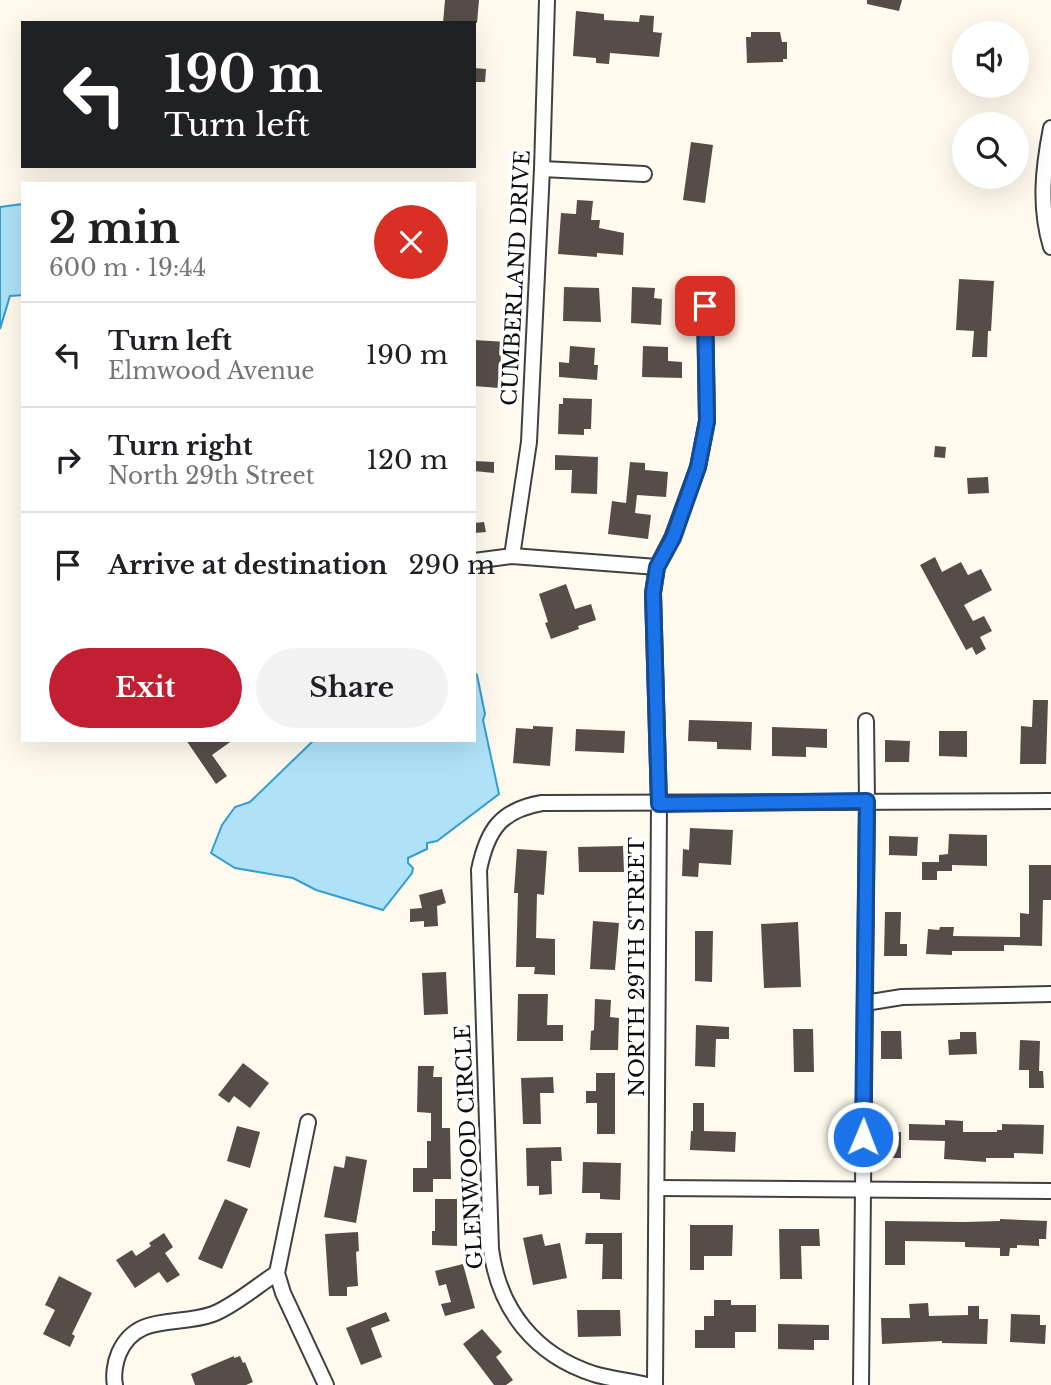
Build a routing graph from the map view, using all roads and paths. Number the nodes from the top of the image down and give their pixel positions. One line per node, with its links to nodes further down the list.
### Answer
1 (547, 0): 3 (street, CUMBERLAND DRIVE)
2 (1051, 128): 5 (street)
3 (542, 169): 4 (street); 7 (street, CUMBERLAND DRIVE)
4 (643, 174)
5 (1051, 247)
6 (705, 306): 9 (street, NORTH 29TH STREET)
7 (512, 556): 8 (street); 9 (street)
8 (476, 561)
9 (657, 567): 13 (street, NORTH 29TH STREET)
10 (866, 721): 11 (street)
11 (867, 801): 12 (street); 13 (street); 15 (street)
12 (1051, 801)
13 (659, 804): 17 (street, NORTH 29TH STREET); 23 (street, GLENWOOD CIRCLE)
14 (1051, 994): 15 (street)
15 (865, 1003): 18 (street)
16 (308, 1122): 20 (street)
17 (657, 1188): 18 (street); 24 (street, NORTH 29TH STREET)
18 (863, 1191): 19 (street); 25 (street)
19 (1051, 1191)
20 (277, 1273): 21 (street); 22 (street)
21 (115, 1385)
22 (326, 1385)
23 (647, 1385)
24 (655, 1385)
25 (862, 1385)

